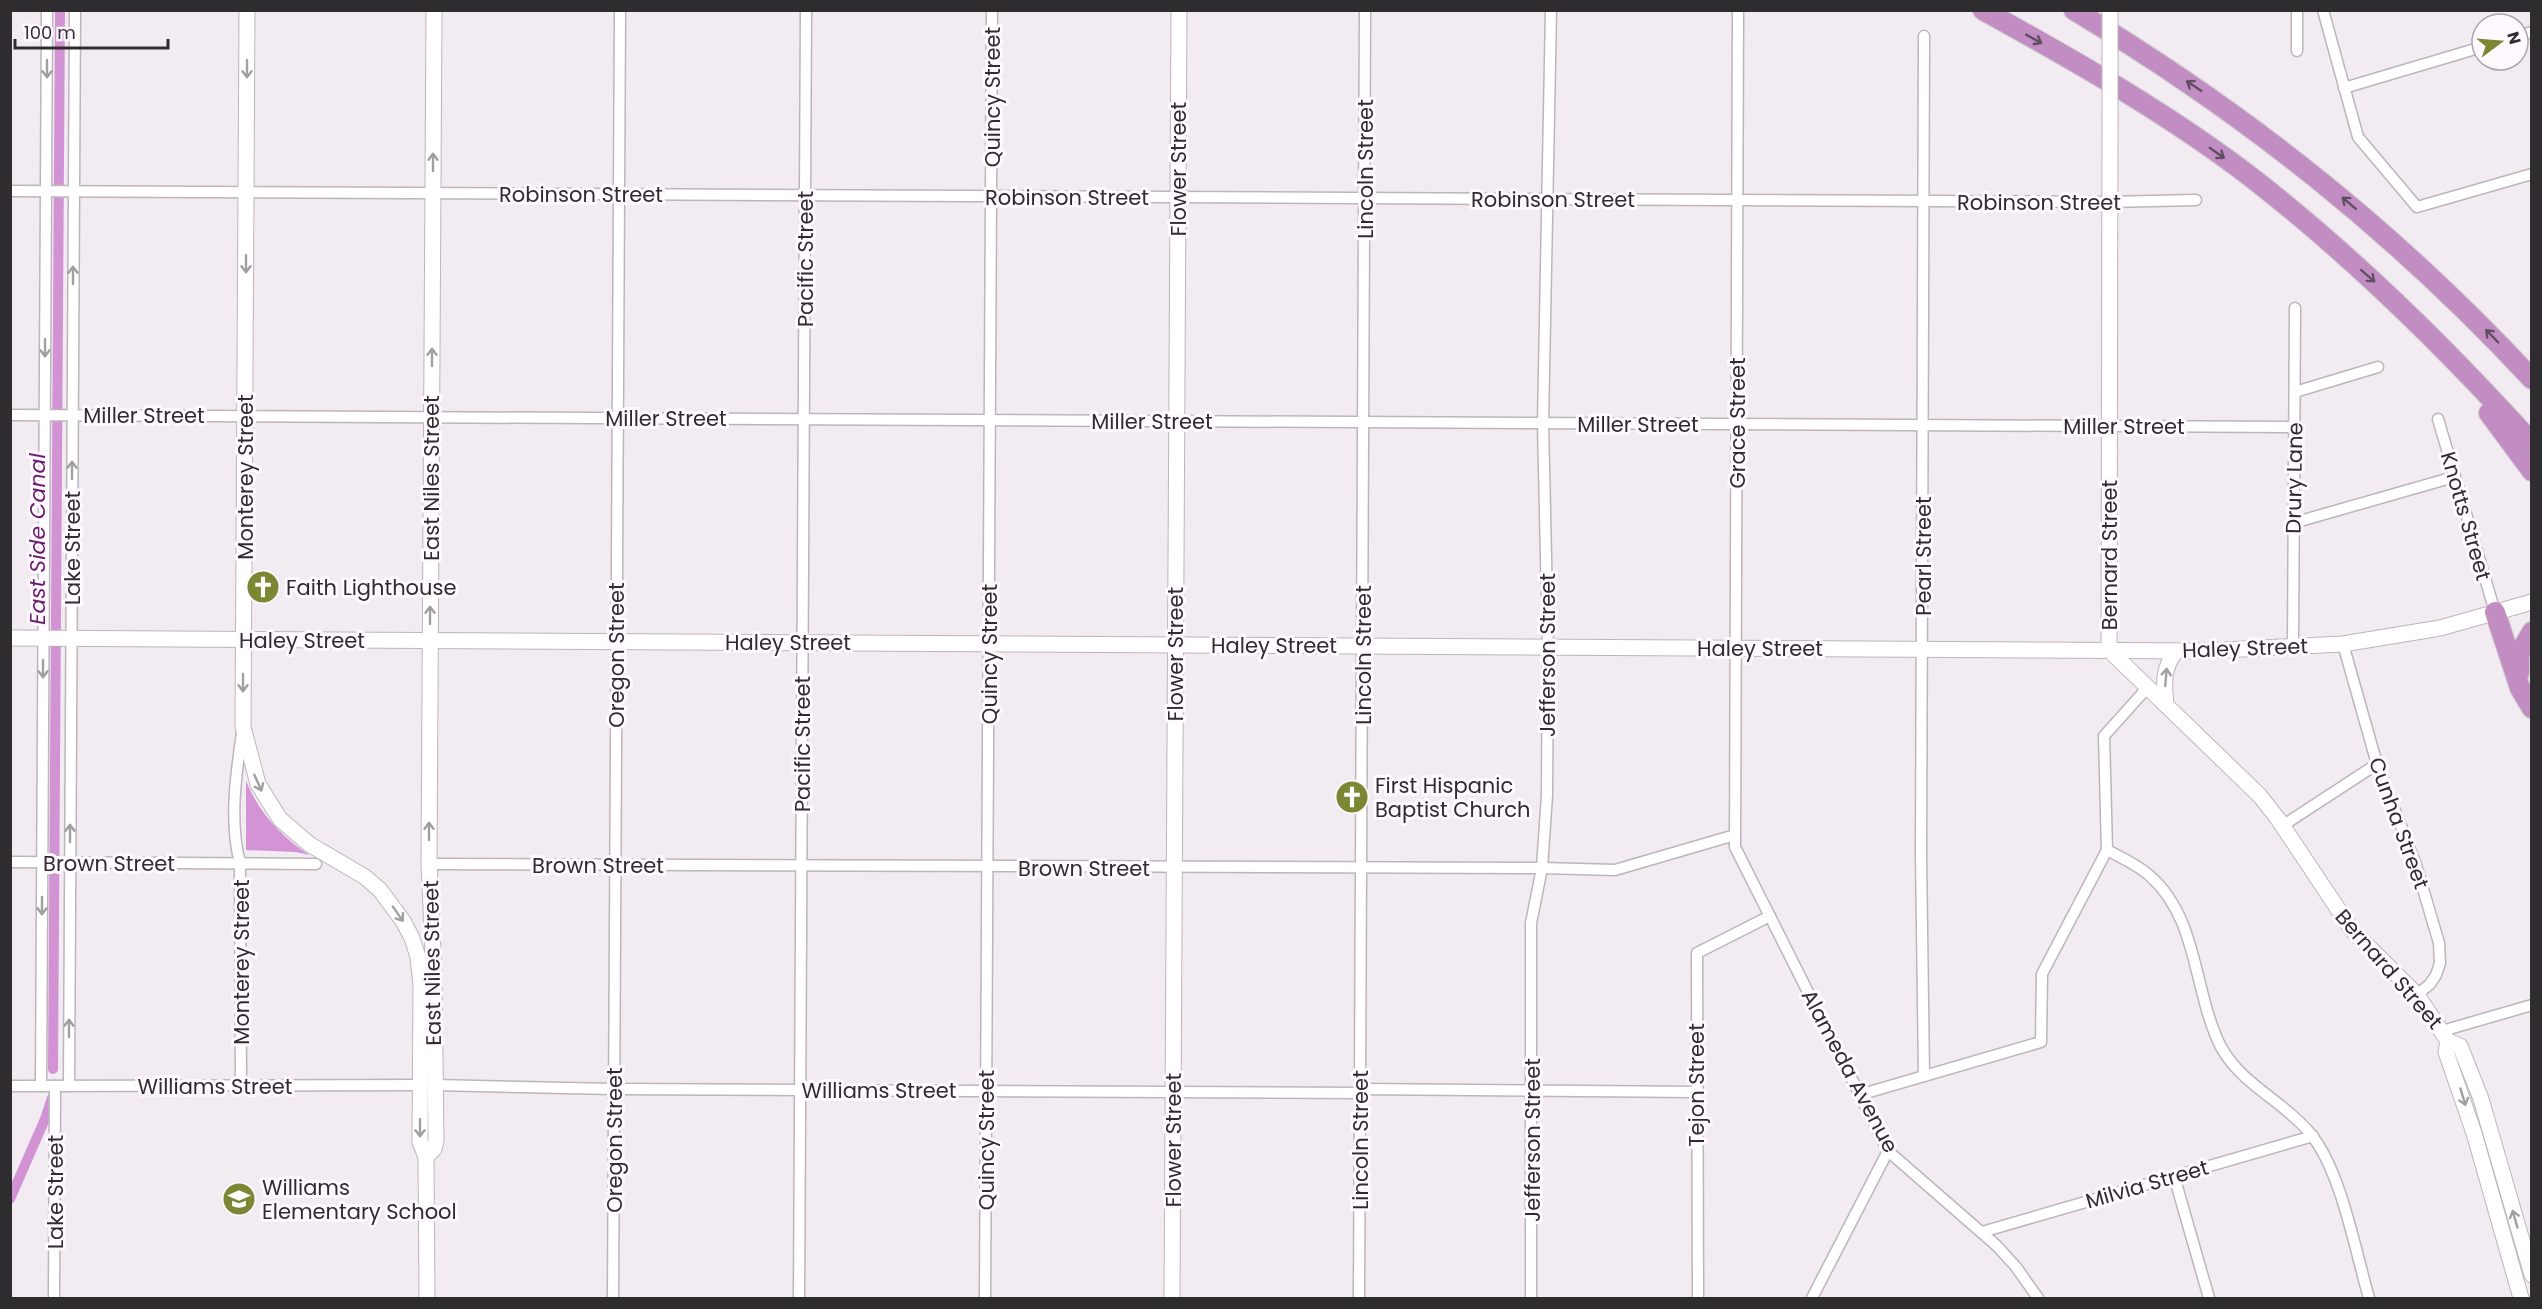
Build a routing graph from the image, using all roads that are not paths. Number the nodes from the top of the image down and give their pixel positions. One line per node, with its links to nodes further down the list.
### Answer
1 (47, 10): 23 (street, Lake Street, one-way to 23)
2 (75, 10): 24 (street, Lake Street)
3 (247, 10): 25 (main road, Monterey Street, one-way to 25)
4 (434, 10): 26 (main road, East Niles Street, one-way to 4)
5 (620, 10): 27 (street, Oregon Street)
6 (806, 10): 28 (street, Pacific Street)
7 (992, 10): 29 (street, Quincy Street)
8 (1179, 10): 30 (main road, Flower Street)
9 (1365, 10): 31 (street, Lincoln Street)
10 (1551, 10): 32 (street, Jefferson Street)
11 (1738, 10): 33 (street, Grace Street)
12 (1983, 10): 38 (highway, one-way to 38)
13 (2074, 10): 40 (highway, one-way to 13)
14 (2110, 10): 36 (main road, Bernard Street, bridge)
15 (2297, 10): 18 (street)
16 (2323, 10): 20 (street)
17 (1924, 36): 35 (street, Pearl Street)
18 (2296, 51)
19 (2470, 51): 20 (street)
20 (2344, 88): 21 (street)
21 (2532, 174)
22 (10, 191): 23 (street, Robinson Street)
23 (46, 192): 24 (street, Robinson Street); 43 (street, Lake Street, one-way to 43)
24 (74, 192): 25 (street, Robinson Street); 44 (street, Lake Street, one-way to 24)
25 (246, 193): 26 (street, Robinson Street); 45 (main road, Monterey Street, one-way to 45)
26 (433, 194): 27 (street, Robinson Street); 46 (main road, East Niles Street, one-way to 26)
27 (619, 195): 28 (street, Robinson Street); 47 (street, Oregon Street)
28 (805, 195): 29 (street, Robinson Street); 48 (street, Pacific Street)
29 (992, 196): 30 (street, Robinson Street); 50 (street, Quincy Street)
30 (1178, 197): 31 (street, Robinson Street); 51 (main road, Flower Street)
31 (1364, 198): 32 (street, Robinson Street); 52 (street, Lincoln Street)
32 (1547, 199): 33 (street, Robinson Street); 53 (street, Jefferson Street)
33 (1737, 200): 35 (street, Robinson Street); 54 (street, Grace Street)
34 (2196, 200): 36 (street, Robinson Street)
35 (1923, 201): 36 (street, Robinson Street); 55 (street, Pearl Street)
36 (2109, 202): 56 (main road, Bernard Street)
37 (2295, 308): 41 (street, Drury Lane)
38 (2441, 345): 58 (highway); 59 (highway)
39 (2379, 367): 41 (street)
40 (2532, 379)
41 (2295, 392): 57 (street, Drury Lane)
42 (10, 415): 43 (street, Miller Street)
43 (45, 415): 44 (street, Miller Street); 66 (street, Lake Street)
44 (73, 415): 45 (street, Miller Street); 67 (street, Lake Street, one-way to 44)
45 (245, 416): 46 (street, Miller Street); 68 (main road, Monterey Street)
46 (431, 417): 47 (street, Miller Street); 69 (main road, East Niles Street, one-way to 46)
47 (618, 418): 48 (street, Miller Street); 70 (street, Oregon Street)
48 (804, 419): 50 (street, Miller Street); 71 (street, Pacific Street)
49 (2438, 419): 60 (street, Knotts Street)
50 (990, 420): 51 (street, Miller Street); 72 (street, Quincy Street)
51 (1177, 421): 52 (street, Miller Street); 73 (main road, Flower Street)
52 (1364, 422): 53 (street, Miller Street); 75 (street, Lincoln Street)
53 (1543, 423): 54 (street, Miller Street); 76 (street, Jefferson Street)
54 (1737, 424): 55 (street, Miller Street); 77 (street, Grace Street)
55 (1923, 425): 56 (street, Miller Street); 79 (street, Pearl Street)
56 (2109, 426): 57 (street, Miller Street); 80 (main road, Bernard Street)
57 (2294, 427): 61 (street, Drury Lane)
58 (2532, 443)
59 (2532, 471)
60 (2454, 477): 61 (street); 63 (street, Knotts Street)
61 (2294, 523): 78 (street, Drury Lane)
62 (2532, 602): 63 (main road, Haley Street)
63 (2496, 612): 74 (main road, Haley Street); 83 (highway)
64 (2532, 632): 83 (highway)
65 (10, 638): 66 (main road, Haley Street)
66 (43, 639): 67 (main road, Haley Street); 92 (street, Lake Street, one-way to 92)
67 (71, 639): 68 (main road, Haley Street); 93 (street, Lake Street, one-way to 67)
68 (244, 640): 69 (main road, Haley Street); 86 (main road, Monterey Street, one-way to 86)
69 (430, 641): 70 (main road, Haley Street); 96 (main road, East Niles Street, one-way to 69)
70 (616, 642): 71 (main road, Haley Street); 97 (street, Oregon Street)
71 (803, 643): 72 (main road, Haley Street); 98 (street, Pacific Street)
72 (989, 644): 73 (main road, Haley Street); 99 (street, Quincy Street)
73 (1175, 644): 75 (main road, Haley Street); 100 (main road, Flower Street)
74 (2343, 644): 78 (main road, Haley Street); 87 (street, Cunha Street)
75 (1363, 645): 76 (main road, Haley Street); 101 (street, Lincoln Street)
76 (1548, 647): 77 (main road, Haley Street); 102 (street, Jefferson Street)
77 (1736, 647): 79 (main road, Haley Street); 89 (street, Grace Street)
78 (2293, 647): 81 (main road, Haley Street)
79 (1923, 649): 80 (main road, Haley Street); 107 (street, Pearl Street)
80 (2109, 650): 81 (main road, Haley Street); 82 (main road, Bernard Street)
81 (2176, 651): 84 (main road, one-way to 81)
82 (2148, 687): 84 (main road, Bernard Street); 90 (street)
83 (2520, 688): 85 (highway)
84 (2166, 705): 88 (main road, Bernard Street)
85 (2532, 708)
86 (243, 727): 94 (street, Monterey Street); 108 (main road, East Niles Street, one-way to 108)
87 (2377, 764): 88 (street); 104 (street, Cunha Street)
88 (2282, 826): 104 (main road, Bernard Street)
89 (1735, 835): 102 (street, Brown Street); 103 (street, Alameda Avenue)
90 (2107, 850): 107 (street); 122 (street)
91 (10, 862): 92 (street, Brown Street)
92 (44, 862): 93 (street, Brown Street); 110 (street, Lake Street, one-way to 110)
93 (68, 862): 94 (street, Brown Street); 112 (street, Lake Street, one-way to 93)
94 (240, 863): 95 (street, Brown Street); 113 (street, Monterey Street)
95 (316, 864)
96 (429, 864): 97 (street, Brown Street); 108 (main road, East Niles Street)
97 (615, 865): 98 (street, Brown Street); 114 (street, Oregon Street)
98 (801, 866): 99 (street, Brown Street); 115 (street, Pacific Street)
99 (988, 867): 100 (street, Brown Street); 116 (street, Quincy Street)
100 (1174, 868): 101 (street, Brown Street); 119 (main road, Flower Street)
101 (1362, 868): 102 (street, Brown Street); 117 (street, Lincoln Street)
102 (1542, 868): 118 (street, Jefferson Street)
103 (1770, 916): 120 (street, Tejon Street); 121 (street, Alameda Avenue)
104 (2417, 995): 106 (main road, Bernard Street)
105 (2532, 1005): 106 (street)
106 (2445, 1036): 126 (main road, Bernard Street, one-way to 106); 140 (main road, Bernard Street, one-way to 140)
107 (1924, 1076): 121 (street)
108 (427, 1085): 113 (street, Williams Street); 114 (street, Williams Street); 128 (main road, East Niles Street)
109 (10, 1086): 110 (street, Williams Street)
110 (41, 1086): 111 (street, Williams Street)
111 (55, 1086): 112 (street, Williams Street); 127 (street, Lake Street)
112 (69, 1086): 113 (street, Williams Street)
113 (241, 1087)
114 (614, 1089): 115 (street, Williams Street); 129 (street, Oregon Street)
115 (800, 1090): 116 (street, Williams Street); 130 (street, Pacific Street)
116 (987, 1091): 119 (street, Williams Street); 131 (street, Quincy Street)
117 (1360, 1091): 118 (street, Williams Street); 119 (street, Williams Street); 133 (street, Lincoln Street)
118 (1532, 1091): 120 (street, Williams Street); 134 (street, Jefferson Street)
119 (1173, 1092): 132 (main road, Flower Street)
120 (1696, 1092): 135 (street, Tejon Street)
121 (1860, 1095): 123 (street, Alameda Avenue)
122 (2313, 1136): 124 (street, Milvia Street); 139 (street)
123 (1888, 1151): 125 (street, Alameda Avenue); 136 (street)
124 (2174, 1176): 125 (street, Milvia Street); 138 (street)
125 (1982, 1232): 137 (street, Alameda Avenue)
126 (2532, 1275)
127 (54, 1299)
128 (427, 1299)
129 (613, 1299)
130 (799, 1299)
131 (985, 1299)
132 (1172, 1299)
133 (1359, 1299)
134 (1531, 1299)
135 (1698, 1299)
136 (1812, 1299)
137 (2038, 1299)
138 (2209, 1299)
139 (2369, 1299)
140 (2521, 1299)

